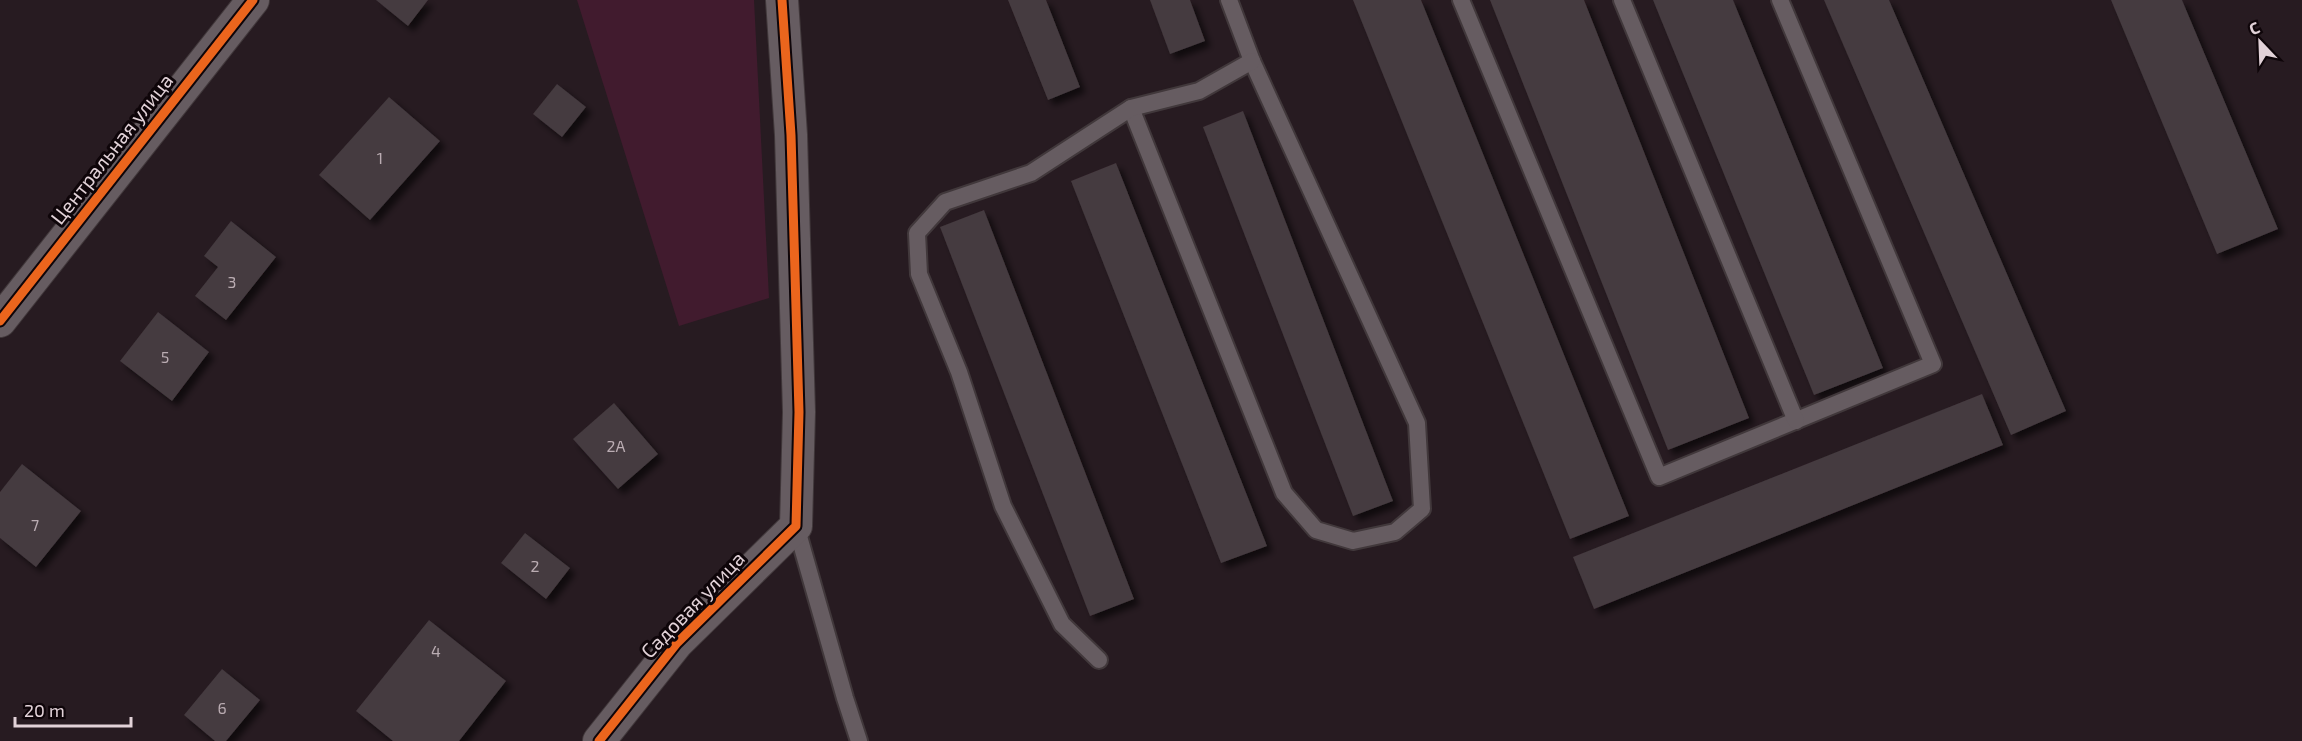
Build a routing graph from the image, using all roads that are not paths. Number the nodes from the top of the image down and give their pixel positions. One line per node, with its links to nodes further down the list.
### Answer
1 (253, 0): 9 (street, Центральная улица)
2 (782, 0): 11 (street)
3 (1229, 0): 7 (lane)
4 (1461, 0): 10 (lane)
5 (1622, 0): 10 (lane)
6 (1780, 0): 10 (lane)
7 (1252, 61): 8 (lane); 8 (lane)
8 (1131, 108): 12 (lane)
9 (0, 321)
10 (1796, 421)
11 (796, 526): 13 (street, Садовая улица); 14 (lane)
12 (1099, 660)
13 (599, 741)
14 (859, 741)

